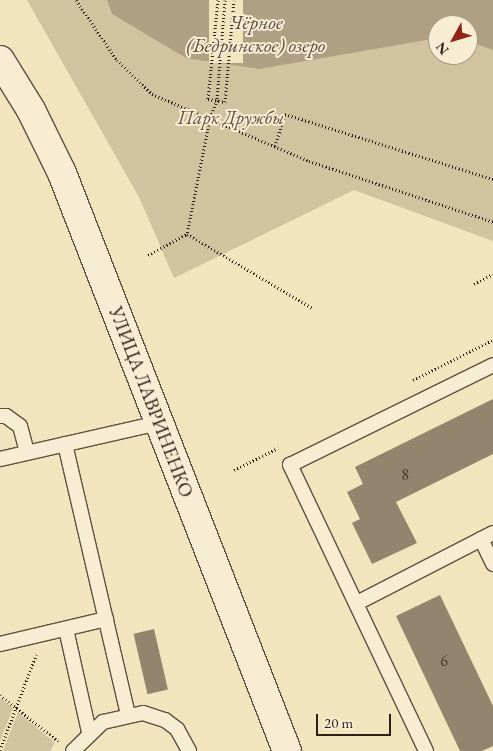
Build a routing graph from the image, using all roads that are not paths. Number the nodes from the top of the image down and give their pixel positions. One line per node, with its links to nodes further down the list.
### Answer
1 (0, 60): 4 (street, УЛИЦА ЛАВРИНЕНКО)
2 (493, 365): 10 (lane)
3 (0, 416): 6 (lane)
4 (159, 423): 5 (lane); 18 (street, УЛИЦА ЛАВРИНЕНКО)
5 (66, 444): 6 (lane); 11 (lane)
6 (27, 452): 7 (lane)
7 (0, 459)
8 (487, 536): 9 (lane); 10 (lane)
9 (493, 564)
10 (357, 603): 19 (lane)
11 (106, 619): 12 (lane); 14 (lane)
12 (66, 629): 13 (lane); 15 (lane)
13 (0, 644)
14 (128, 715): 15 (lane); 17 (lane)
15 (89, 732): 16 (lane)
16 (68, 748)
17 (189, 751)
18 (287, 751)
19 (426, 751)

